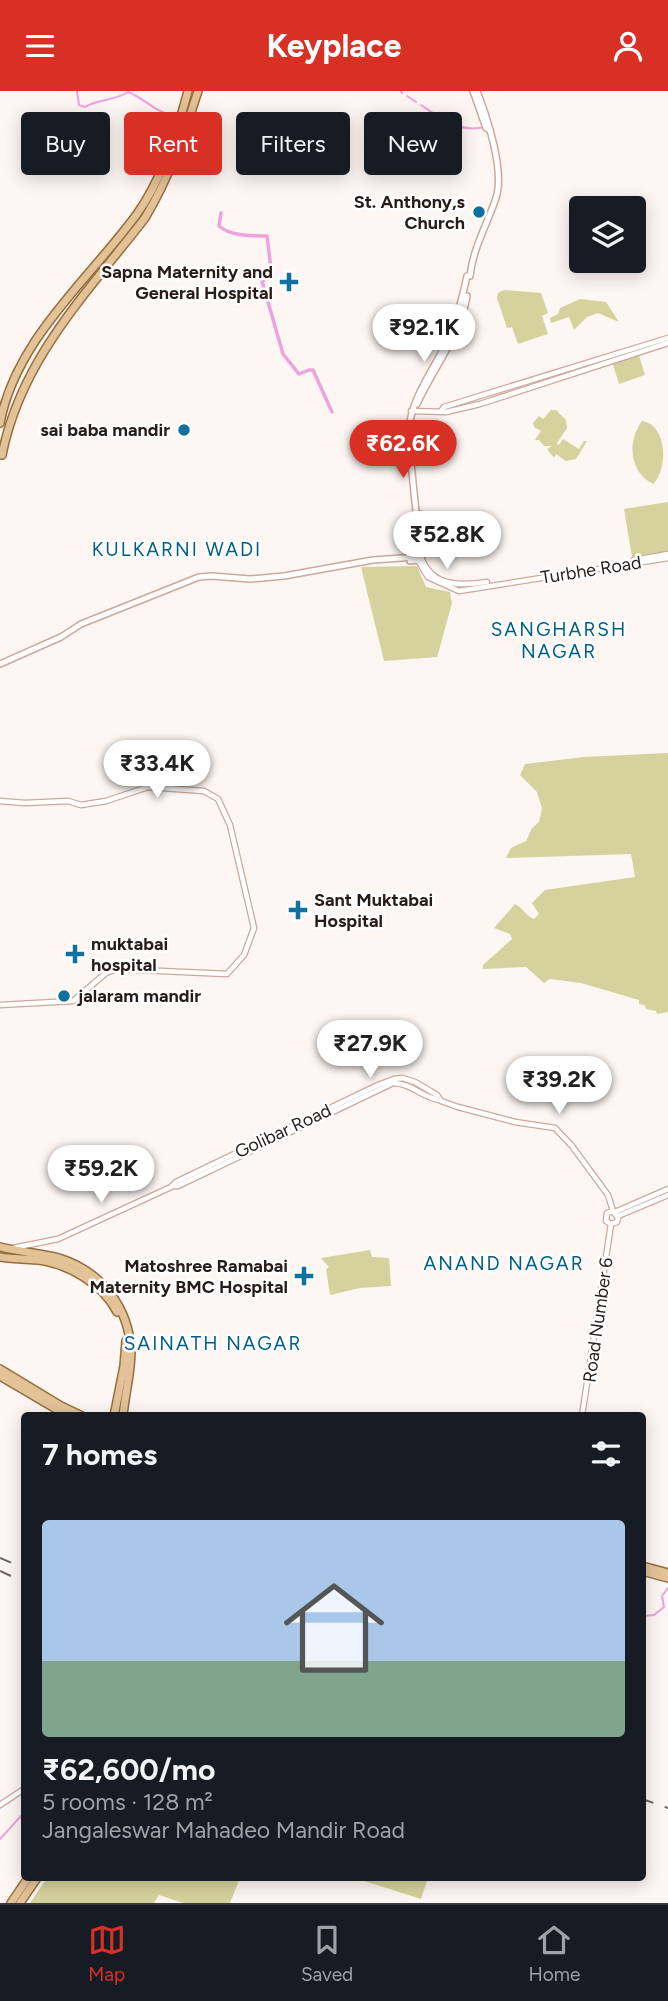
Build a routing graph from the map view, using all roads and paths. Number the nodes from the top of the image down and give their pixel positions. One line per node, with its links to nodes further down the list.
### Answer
1 (188, 91): 4 (main road)
2 (198, 91): 5 (main road)
3 (475, 91): 11 (main road)
4 (182, 112)
5 (192, 112)
6 (159, 175): 8 (main road)
7 (166, 175): 9 (main road)
8 (84, 280): 9 (main road); 12 (main road)
9 (92, 286): 13 (main road)
10 (668, 341): 11 (street)
11 (412, 411): 15 (main road)
12 (0, 423)
13 (2, 455)
14 (668, 556): 15 (street); 15 (street, Turbhe Road)
15 (419, 557): 16 (main road)
16 (0, 664)
17 (0, 801): 18 (street)
18 (0, 1005)
19 (668, 1189): 21 (street)
20 (668, 1195): 21 (street)
21 (636, 1206): 22 (street)
22 (615, 1213): 23 (street); 23 (street); 24 (street, Golibar Road)
23 (611, 1224): 36 (street, Road Number 6)
24 (37, 1244): 26 (street, Golibar Road); 28 (street)
25 (0, 1247): 26 (main road)
26 (10, 1249): 28 (main road)
27 (0, 1257): 28 (main road)
28 (36, 1257): 29 (main road)
29 (127, 1366): 34 (main road); 35 (main road)
30 (0, 1369): 33 (main road)
31 (0, 1375): 32 (main road)
32 (61, 1412)
33 (74, 1412)
34 (115, 1412)
35 (123, 1412)
36 (583, 1412)
37 (646, 1567): 39 (main road)
38 (646, 1572): 40 (main road)
39 (668, 1573)
40 (668, 1578)
41 (21, 1791): 42 (street)
42 (0, 1805)
43 (27, 1881): 45 (main road)
44 (34, 1881): 45 (main road)
45 (24, 1890): 46 (main road); 47 (main road)
46 (11, 1903)
47 (20, 1903)

